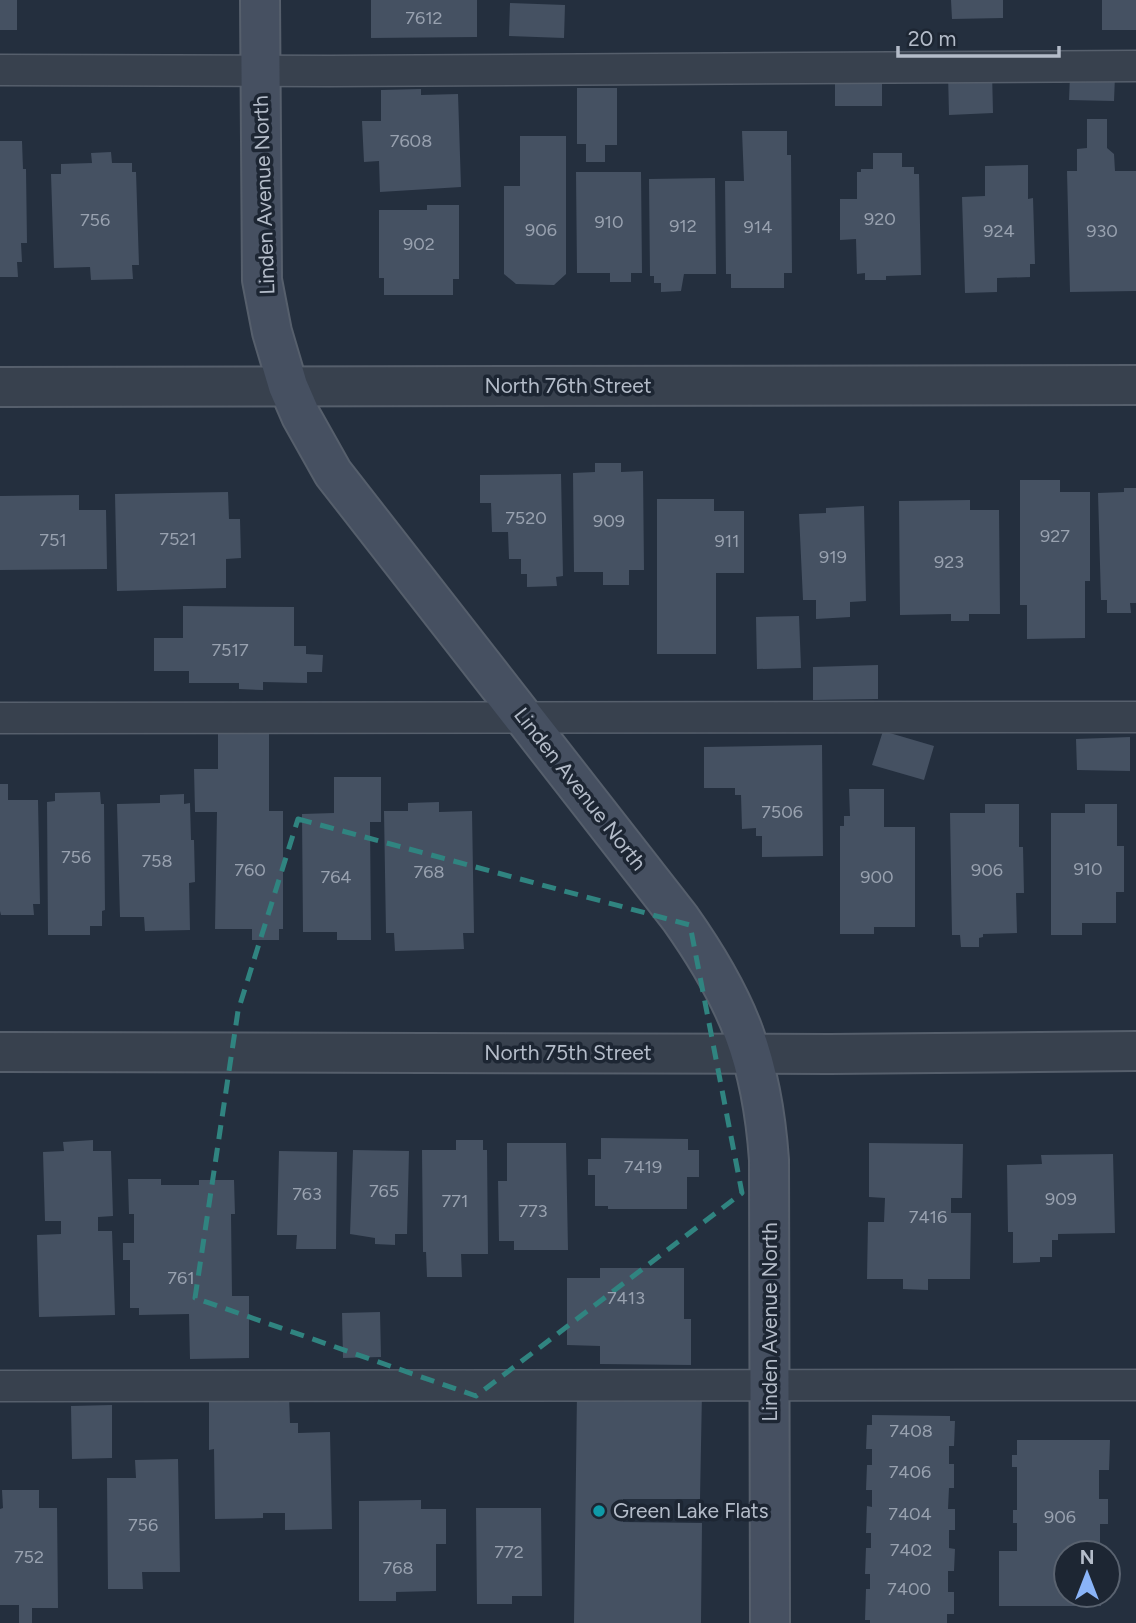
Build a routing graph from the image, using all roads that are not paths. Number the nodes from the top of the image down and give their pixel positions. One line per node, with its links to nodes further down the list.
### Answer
1 (261, 0): 4 (street, Linden Avenue North)
2 (1136, 66): 4 (lane)
3 (0, 70): 4 (lane)
4 (260, 71): 6 (street, Linden Avenue North)
5 (1136, 385): 6 (street, North 76th Street)
6 (288, 386): 7 (street, North 76th Street); 10 (street, Linden Avenue North)
7 (0, 387)
8 (1136, 717): 10 (lane)
9 (0, 718): 10 (lane)
10 (525, 719): 13 (street, Linden Avenue North)
11 (1136, 1051): 13 (street, North 75th Street)
12 (0, 1052): 13 (street, North 75th Street)
13 (752, 1054): 14 (street, Linden Avenue North)
14 (770, 1385): 15 (lane); 16 (lane); 17 (street, Linden Avenue North)
15 (1136, 1385)
16 (0, 1386)
17 (770, 1623)

